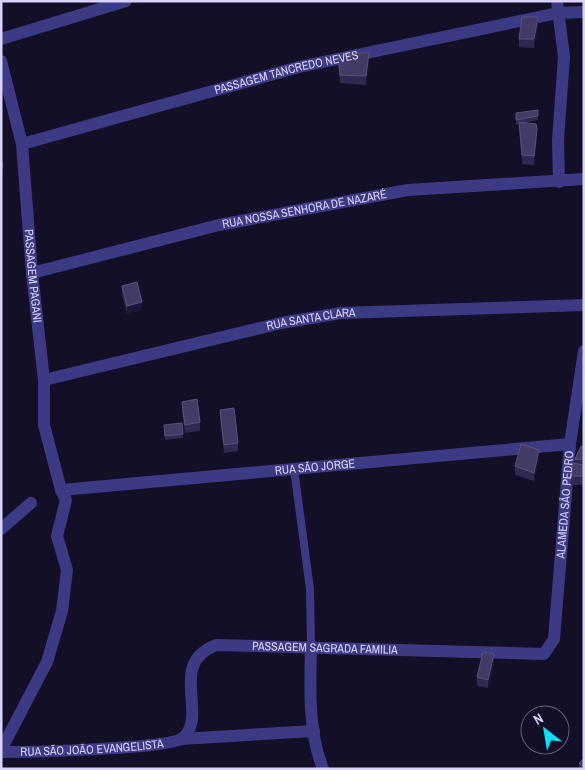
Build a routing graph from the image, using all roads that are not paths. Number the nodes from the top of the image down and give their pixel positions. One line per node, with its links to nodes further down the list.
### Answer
1 (126, 1): 4 (street)
2 (558, 7): 3 (street, PASSAGEM TANCREDO NEVES); 6 (street, PASSAGEM TANCREDO NEVES); 8 (street)
3 (584, 12)
4 (1, 39)
5 (1, 61): 6 (street, PASSAGEM PAGANI)
6 (22, 144): 9 (street, PASSAGEM PAGANI)
7 (584, 179): 8 (street, RUA NOSSA SENHORA DE NAZARÉ)
8 (559, 182): 9 (street, RUA NOSSA SENHORA DE NAZARÉ)
9 (32, 273): 12 (street, PASSAGEM PAGANI)
10 (584, 305): 12 (street, RUA SANTA CLARA)
11 (584, 351): 13 (street, ALAMEDA SÃO PEDRO)
12 (44, 380): 15 (street, PASSAGEM PAGANI)
13 (570, 444): 14 (street, RUA SÃO JORGE); 19 (street, ALAMEDA SÃO PEDRO)
14 (294, 469): 15 (street, RUA SÃO JORGE); 18 (lane)
15 (61, 490): 22 (street, PASSAGEM PAGANI)
16 (31, 503): 17 (street)
17 (1, 529)
18 (311, 648): 19 (street, PASSAGEM SAGRADA FAMILIA); 20 (street); 21 (street, PASSAGEM SAGRADA FAMILIA)
19 (544, 654)
20 (314, 731): 21 (street, RUA SÃO JOÃO EVANGELISTA); 23 (street)
21 (181, 739): 22 (street, RUA SÃO JOÃO EVANGELISTA)
22 (1, 751)
23 (324, 769)

